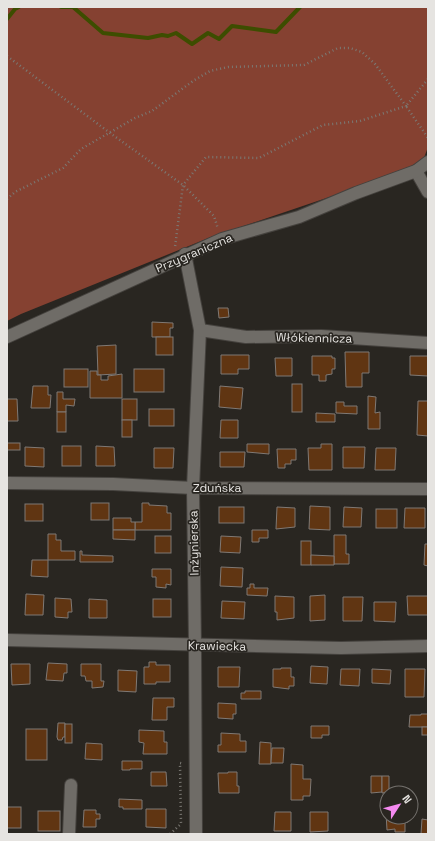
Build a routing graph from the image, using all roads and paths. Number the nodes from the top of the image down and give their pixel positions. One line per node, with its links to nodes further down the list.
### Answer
1 (7, 56): 4 (path)
2 (428, 79): 3 (path)
3 (406, 106): 4 (path); 5 (path); 8 (path)
4 (110, 133): 8 (path); 10 (path)
5 (428, 138)
6 (428, 162): 7 (street, Przygraniczna)
7 (416, 171): 9 (street); 11 (street, Przygraniczna)
8 (183, 184): 11 (path); 13 (path)
9 (428, 192)
10 (7, 199)
11 (222, 238): 12 (street, Przygraniczna)
12 (185, 254): 13 (street, Przygraniczna); 14 (street, Inżynierska)
13 (173, 262): 15 (street, Przygraniczna)
14 (200, 330): 16 (street, Włókiennicza); 18 (street, Inżynierska)
15 (7, 337)
16 (428, 343)
17 (7, 483): 18 (street, Zduńska)
18 (193, 488): 19 (street, Zduńska); 21 (street, Inżynierska)
19 (428, 489)
20 (7, 640): 21 (street, Krawiecka)
21 (195, 645): 22 (street, Krawiecka); 25 (street, Inżynierska)
22 (428, 646)
23 (71, 785): 24 (street)
24 (69, 834)
25 (196, 834)

